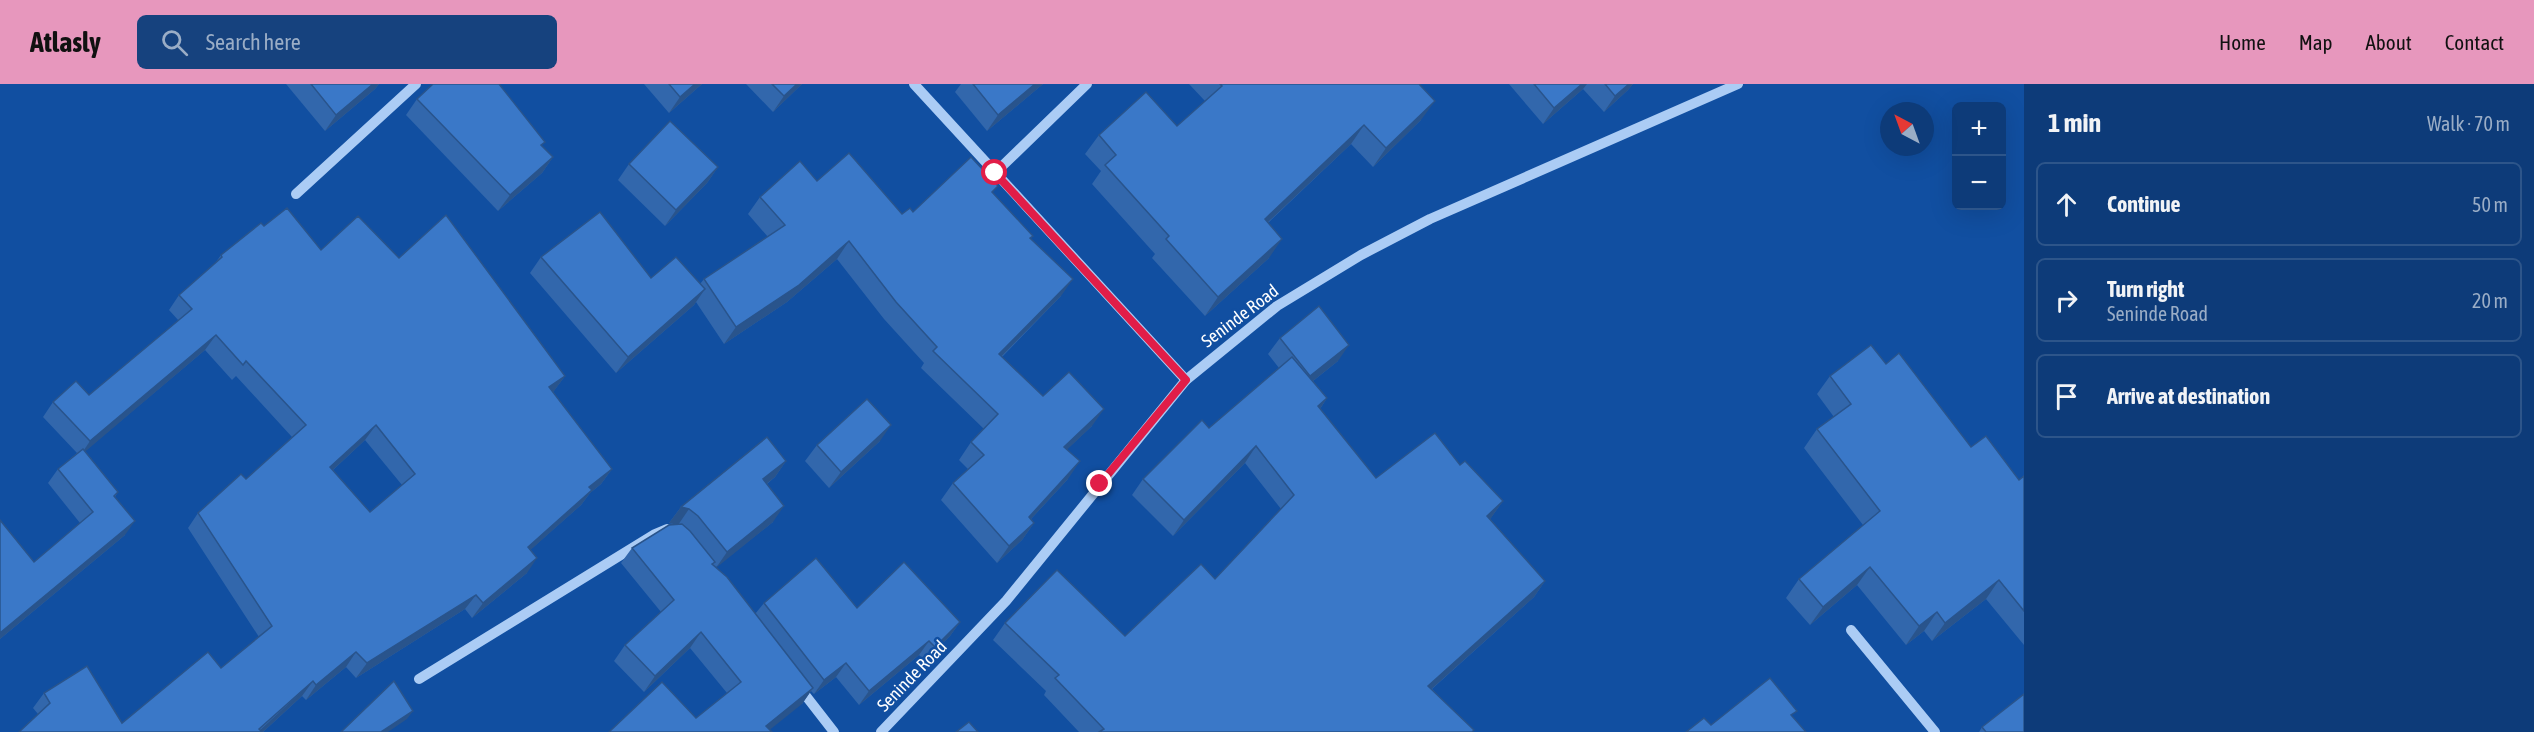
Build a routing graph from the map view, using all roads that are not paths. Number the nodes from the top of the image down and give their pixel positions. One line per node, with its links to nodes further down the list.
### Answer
1 (416, 84): 6 (street)
2 (914, 84): 5 (street)
3 (1087, 84): 5 (street)
4 (1738, 84): 7 (street, Seninde Road)
5 (995, 173): 7 (street)
6 (296, 194)
7 (1186, 380): 13 (street, Seninde Road)
8 (676, 532): 11 (street)
9 (1851, 630): 14 (street)
10 (791, 678): 12 (street)
11 (419, 679)
12 (834, 732)
13 (882, 732)
14 (1935, 732)

